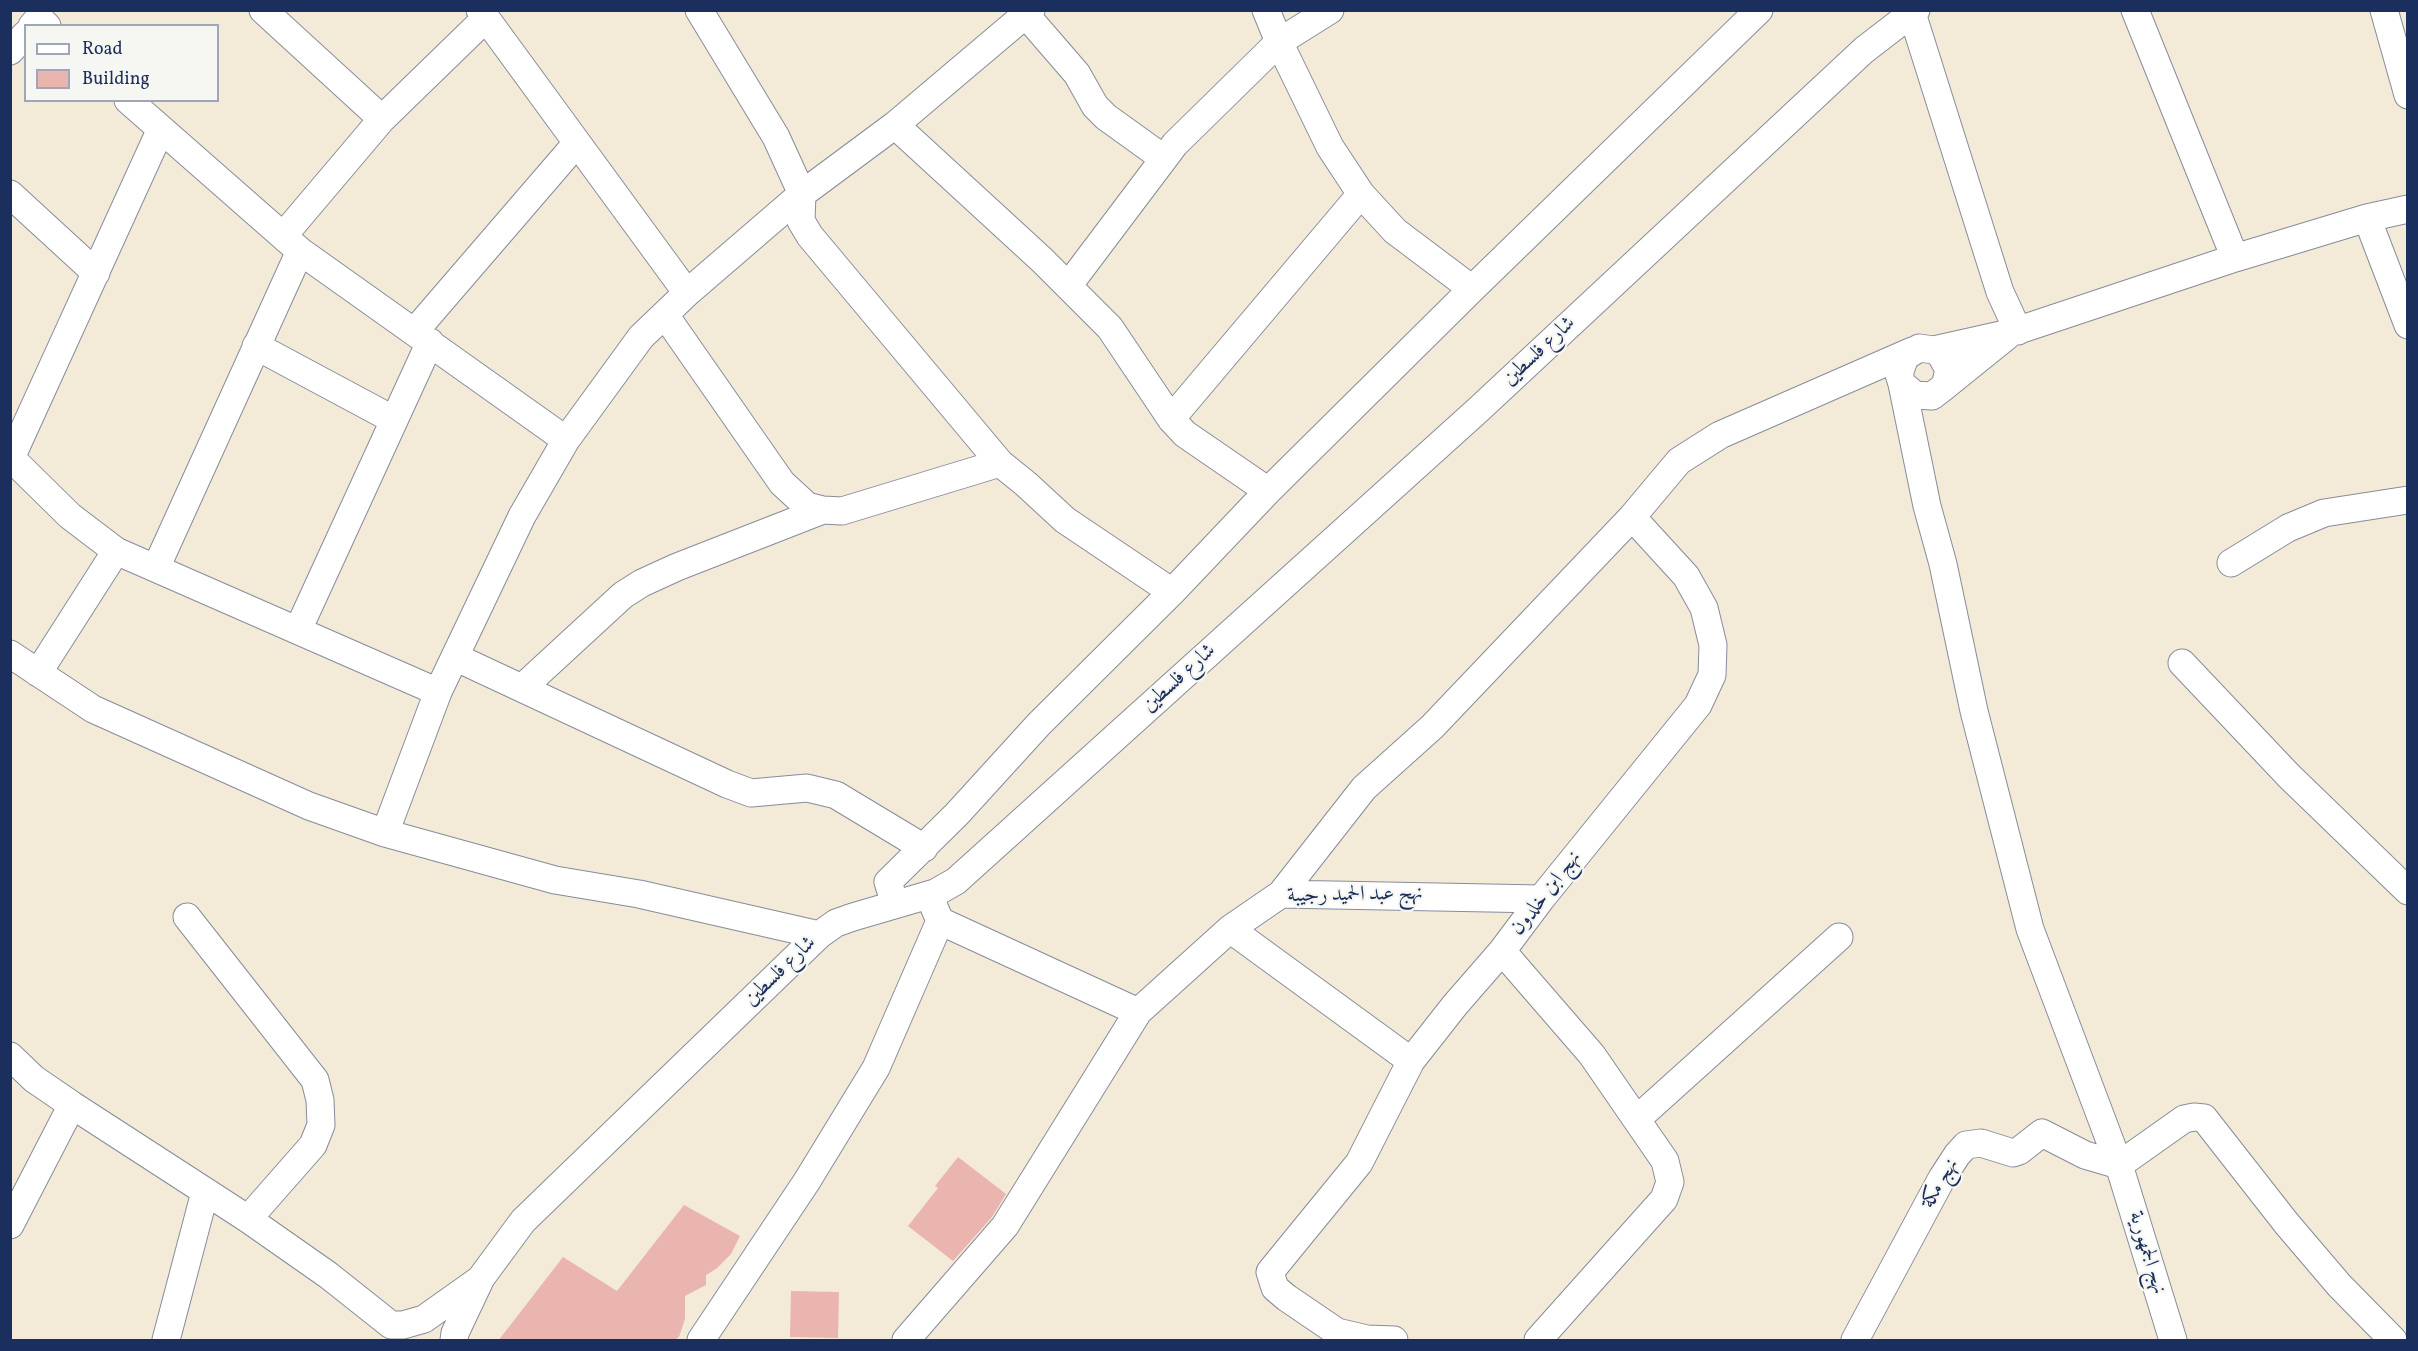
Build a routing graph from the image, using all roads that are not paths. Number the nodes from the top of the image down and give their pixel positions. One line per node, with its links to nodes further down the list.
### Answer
1 (263, 10): 16 (street)
2 (1266, 10): 12 (street)
3 (1330, 10): 12 (street)
4 (1759, 10): 30 (street)
5 (2134, 10): 27 (street)
6 (2384, 10): 14 (street)
7 (1914, 12): 34 (street); 64 (street, شارع فلسطين)
8 (1028, 13): 17 (street); 20 (street)
9 (483, 14): 16 (street); 19 (street)
10 (711, 15): 22 (street)
11 (24, 37): 13 (street)
12 (1279, 42): 20 (street); 23 (street)
13 (10, 51)
14 (2408, 95)
15 (130, 102): 18 (street)
16 (382, 119): 26 (street)
17 (895, 125): 22 (street); 29 (street)
18 (160, 131): 26 (street); 28 (street)
19 (576, 144): 31 (street); 35 (street)
20 (1163, 158): 29 (street)
21 (10, 194): 28 (street)
22 (802, 194): 31 (street); 44 (street)
23 (1361, 194): 30 (street); 39 (street)
24 (2408, 209): 25 (street)
25 (2367, 218): 27 (street); 33 (street)
26 (291, 244): 35 (street); 36 (street)
27 (2235, 258): 34 (street)
28 (96, 273): 43 (street)
29 (1068, 286): 39 (street)
30 (1472, 289): 45 (street)
31 (687, 293): 32 (street)
32 (665, 315): 41 (street); 47 (street)
33 (2408, 325)
34 (2014, 332): 37 (street); 38 (street)
35 (423, 336): 40 (street); 41 (street)
36 (256, 346): 40 (street); 51 (street)
37 (1912, 365): 38 (street); 38 (street); 42 (street, نهج الجمهورية); 48 (street)
38 (1938, 391): 42 (street)
39 (1171, 418): 45 (street)
40 (394, 420): 53 (street)
41 (566, 440): 55 (street)
42 (1915, 447): 78 (street, نهج الجمهورية)
43 (11, 458): 49 (street)
44 (1000, 463): 47 (street); 52 (street)
45 (1268, 491): 52 (street)
46 (2408, 500): 50 (street)
47 (823, 510): 58 (street)
48 (1632, 517): 63 (street); 65 (street, نهج ابن خلدون)
49 (116, 550): 51 (street); 57 (street)
50 (2231, 563)
51 (156, 568): 53 (street)
52 (1172, 592): 61 (street)
53 (298, 630): 59 (street)
54 (10, 654): 57 (street)
55 (455, 657): 58 (street); 59 (street)
56 (2182, 663): 62 (street)
57 (38, 673): 60 (street)
58 (522, 688): 61 (street)
59 (438, 692): 60 (street)
60 (386, 833): 70 (street)
61 (924, 848): 66 (street)
62 (2408, 891)
63 (1281, 894): 65 (street, نهج عبد الحميد رجيبة); 69 (street, نهج عبد الحميد رجيبة)
64 (928, 895): 66 (street, شارع فلسطين); 68 (street)
65 (1541, 899): 72 (street, نهج ابن خلدون)
66 (895, 904): 70 (street, شارع فلسطين)
67 (188, 917): 80 (street)
68 (940, 921): 73 (street); 86 (street)
69 (1230, 929): 73 (street, نهج عبد الحميد رجيبة); 75 (street)
70 (819, 934): 82 (street, شارع فلسطين)
71 (1839, 938): 77 (street)
72 (1502, 951): 75 (street); 77 (street, نهج ابن خلدون)
73 (1138, 1012): 87 (street, نهج عبد الحميد رجيبة)
74 (10, 1056): 76 (street)
75 (1411, 1061): 88 (street)
76 (72, 1105): 79 (street); 81 (street)
77 (1637, 1119): 89 (street, نهج ابن خلدون)
78 (2119, 1165): 90 (street, نهج مكة); 91 (street, نهج الجمهورية); 92 (street)
79 (205, 1192): 80 (street); 85 (street)
80 (248, 1220): 83 (street)
81 (10, 1225)
82 (481, 1278): 83 (street); 84 (street, شارع فلسطين)
83 (391, 1333)
84 (452, 1338)
85 (166, 1341)
86 (701, 1341)
87 (906, 1341)
88 (1395, 1341)
89 (1538, 1341)
90 (1855, 1341)
91 (2173, 1341)
92 (2393, 1341)

